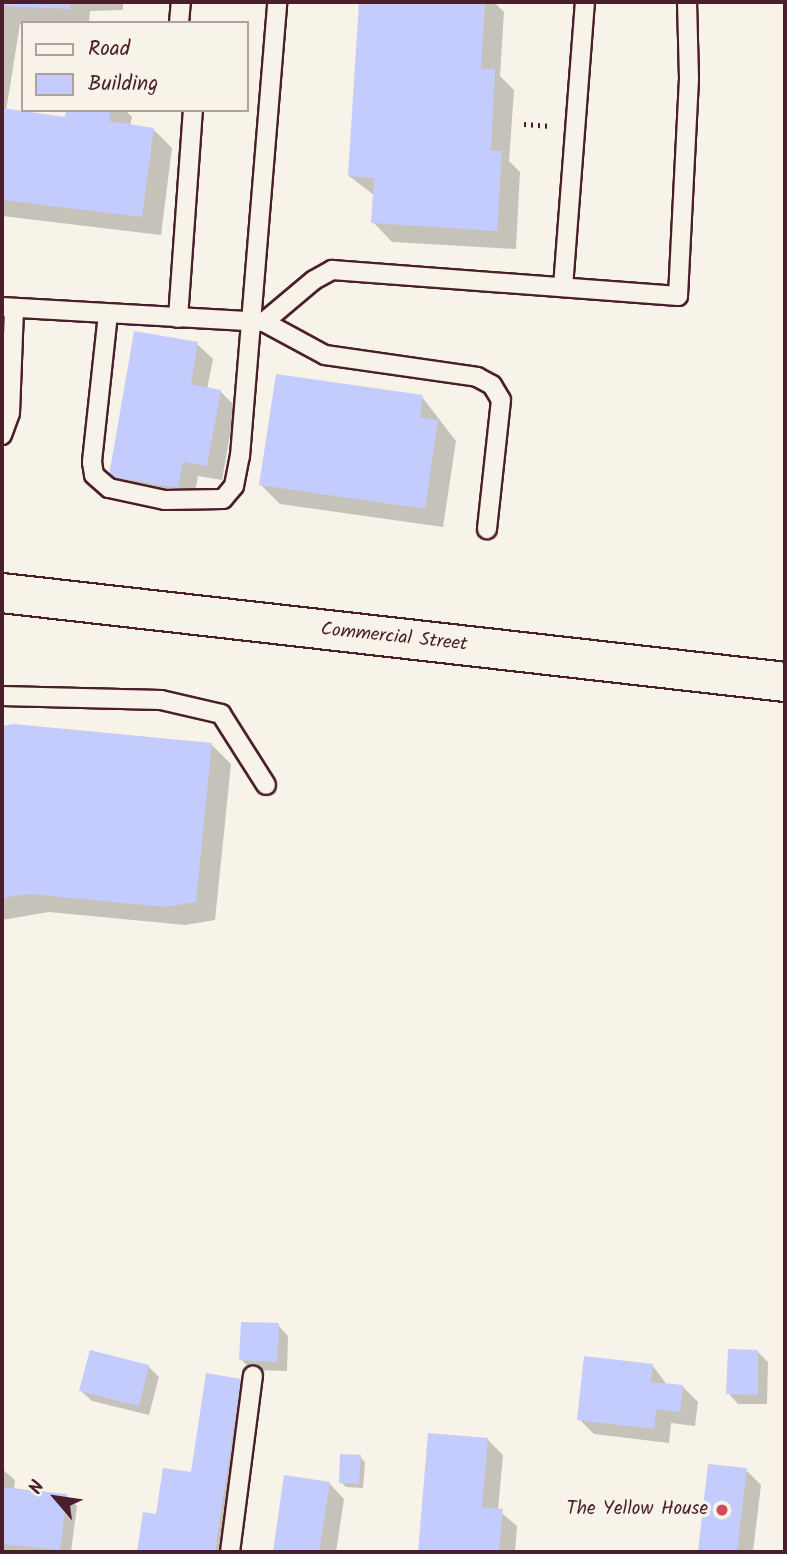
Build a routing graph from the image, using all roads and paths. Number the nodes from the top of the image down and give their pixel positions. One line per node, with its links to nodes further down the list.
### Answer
1 (181, 2): 5 (lane)
2 (277, 2): 11 (lane)
3 (585, 2): 7 (lane)
4 (687, 2): 7 (lane)
5 (179, 21)
6 (194, 112): 10 (lane)
7 (563, 287): 11 (lane)
8 (8, 307): 9 (lane); 12 (lane)
9 (108, 314): 10 (lane); 11 (lane)
10 (178, 318): 11 (lane)
11 (257, 322): 13 (lane)
12 (2, 435)
13 (487, 529)
14 (2, 593): 15 (street, Commercial Street)
15 (785, 682)
16 (2, 696): 17 (lane)
17 (266, 785)
18 (253, 1375): 19 (lane)
19 (230, 1552)

